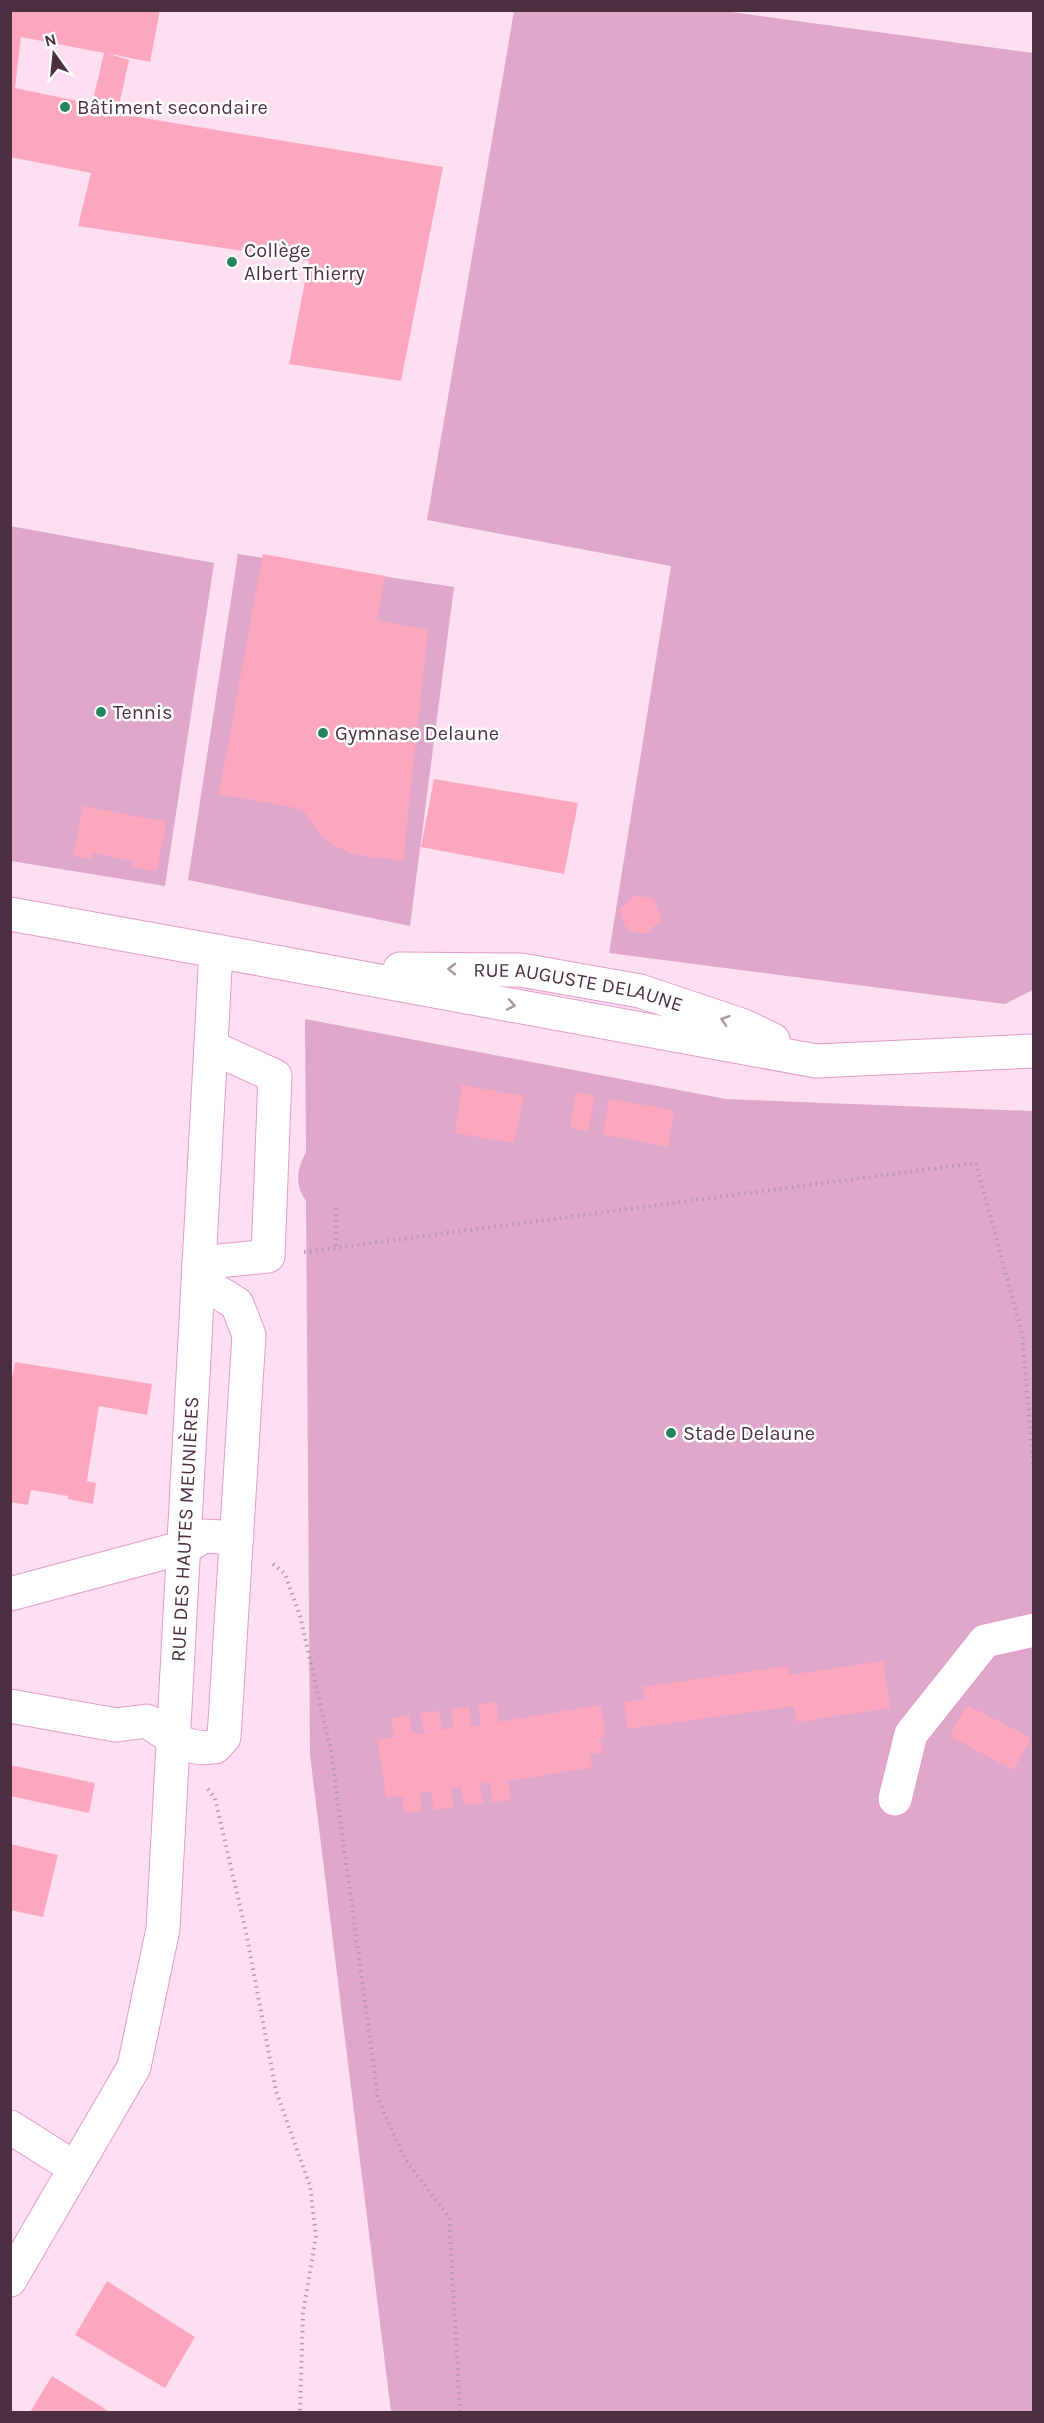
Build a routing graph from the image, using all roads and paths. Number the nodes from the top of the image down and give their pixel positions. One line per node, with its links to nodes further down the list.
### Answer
1 (10, 914): 2 (street)
2 (216, 951): 3 (street, RUE DES HAUTES MEUNIÈRES); 4 (street, RUE AUGUSTE DELAUNE)
3 (210, 1047): 7 (street); 8 (street, RUE DES HAUTES MEUNIÈRES)
4 (1032, 1052)
5 (336, 1208): 6 (path)
6 (336, 1248): 7 (path); 9 (path)
7 (268, 1256): 8 (street)
8 (199, 1272): 10 (street); 11 (street, RUE DES HAUTES MEUNIÈRES)
9 (1034, 1475)
10 (237, 1538): 11 (street); 15 (street); 21 (path)
11 (185, 1547): 12 (street); 15 (street, RUE DES HAUTES MEUNIÈRES)
12 (10, 1594)
13 (1034, 1630): 16 (street)
14 (10, 1706): 15 (street)
15 (174, 1739): 18 (street, RUE DES HAUTES MEUNIÈRES); 20 (path)
16 (895, 1799)
17 (10, 2127): 18 (street)
18 (75, 2168): 19 (street, RUE DES HAUTES MEUNIÈRES)
19 (10, 2280)
20 (300, 2412)
21 (460, 2412)

